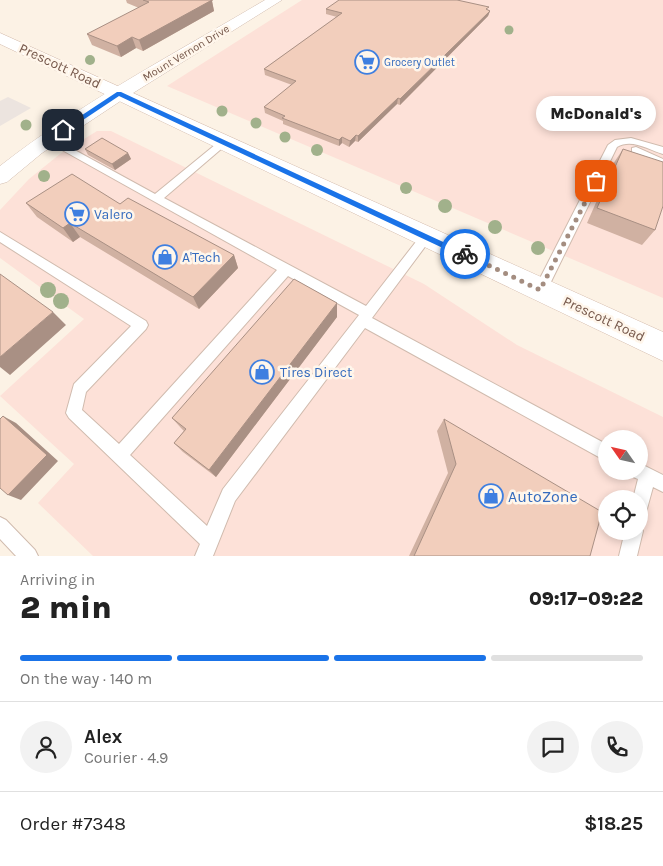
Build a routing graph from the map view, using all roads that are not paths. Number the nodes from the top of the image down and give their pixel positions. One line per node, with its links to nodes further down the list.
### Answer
1 (271, 1): 3 (street, Mount Vernon Drive)
2 (0, 38): 3 (main road, Prescott Road)
3 (119, 94): 4 (street, Mount Vernon Drive); 5 (main road, Prescott Road)
4 (49, 139): 9 (street, Mount Vernon Drive); 10 (lane)
5 (224, 142): 10 (lane); 12 (main road, Prescott Road)
6 (610, 150): 7 (lane); 8 (lane); 14 (lane)
7 (663, 151)
8 (663, 163)
9 (0, 177)
10 (156, 199): 13 (lane)
11 (0, 236): 18 (lane)
12 (426, 236): 14 (main road, Prescott Road); 15 (lane)
13 (286, 269): 15 (lane); 18 (lane)
14 (540, 290): 16 (main road, Prescott Road)
15 (366, 316): 17 (lane); 23 (lane)
16 (663, 347)
17 (598, 448)
18 (119, 456): 23 (lane)
19 (648, 476): 20 (lane)
20 (663, 484)
21 (0, 526): 24 (lane)
22 (632, 540): 25 (lane)
23 (207, 548)
24 (29, 556)
25 (628, 556)

